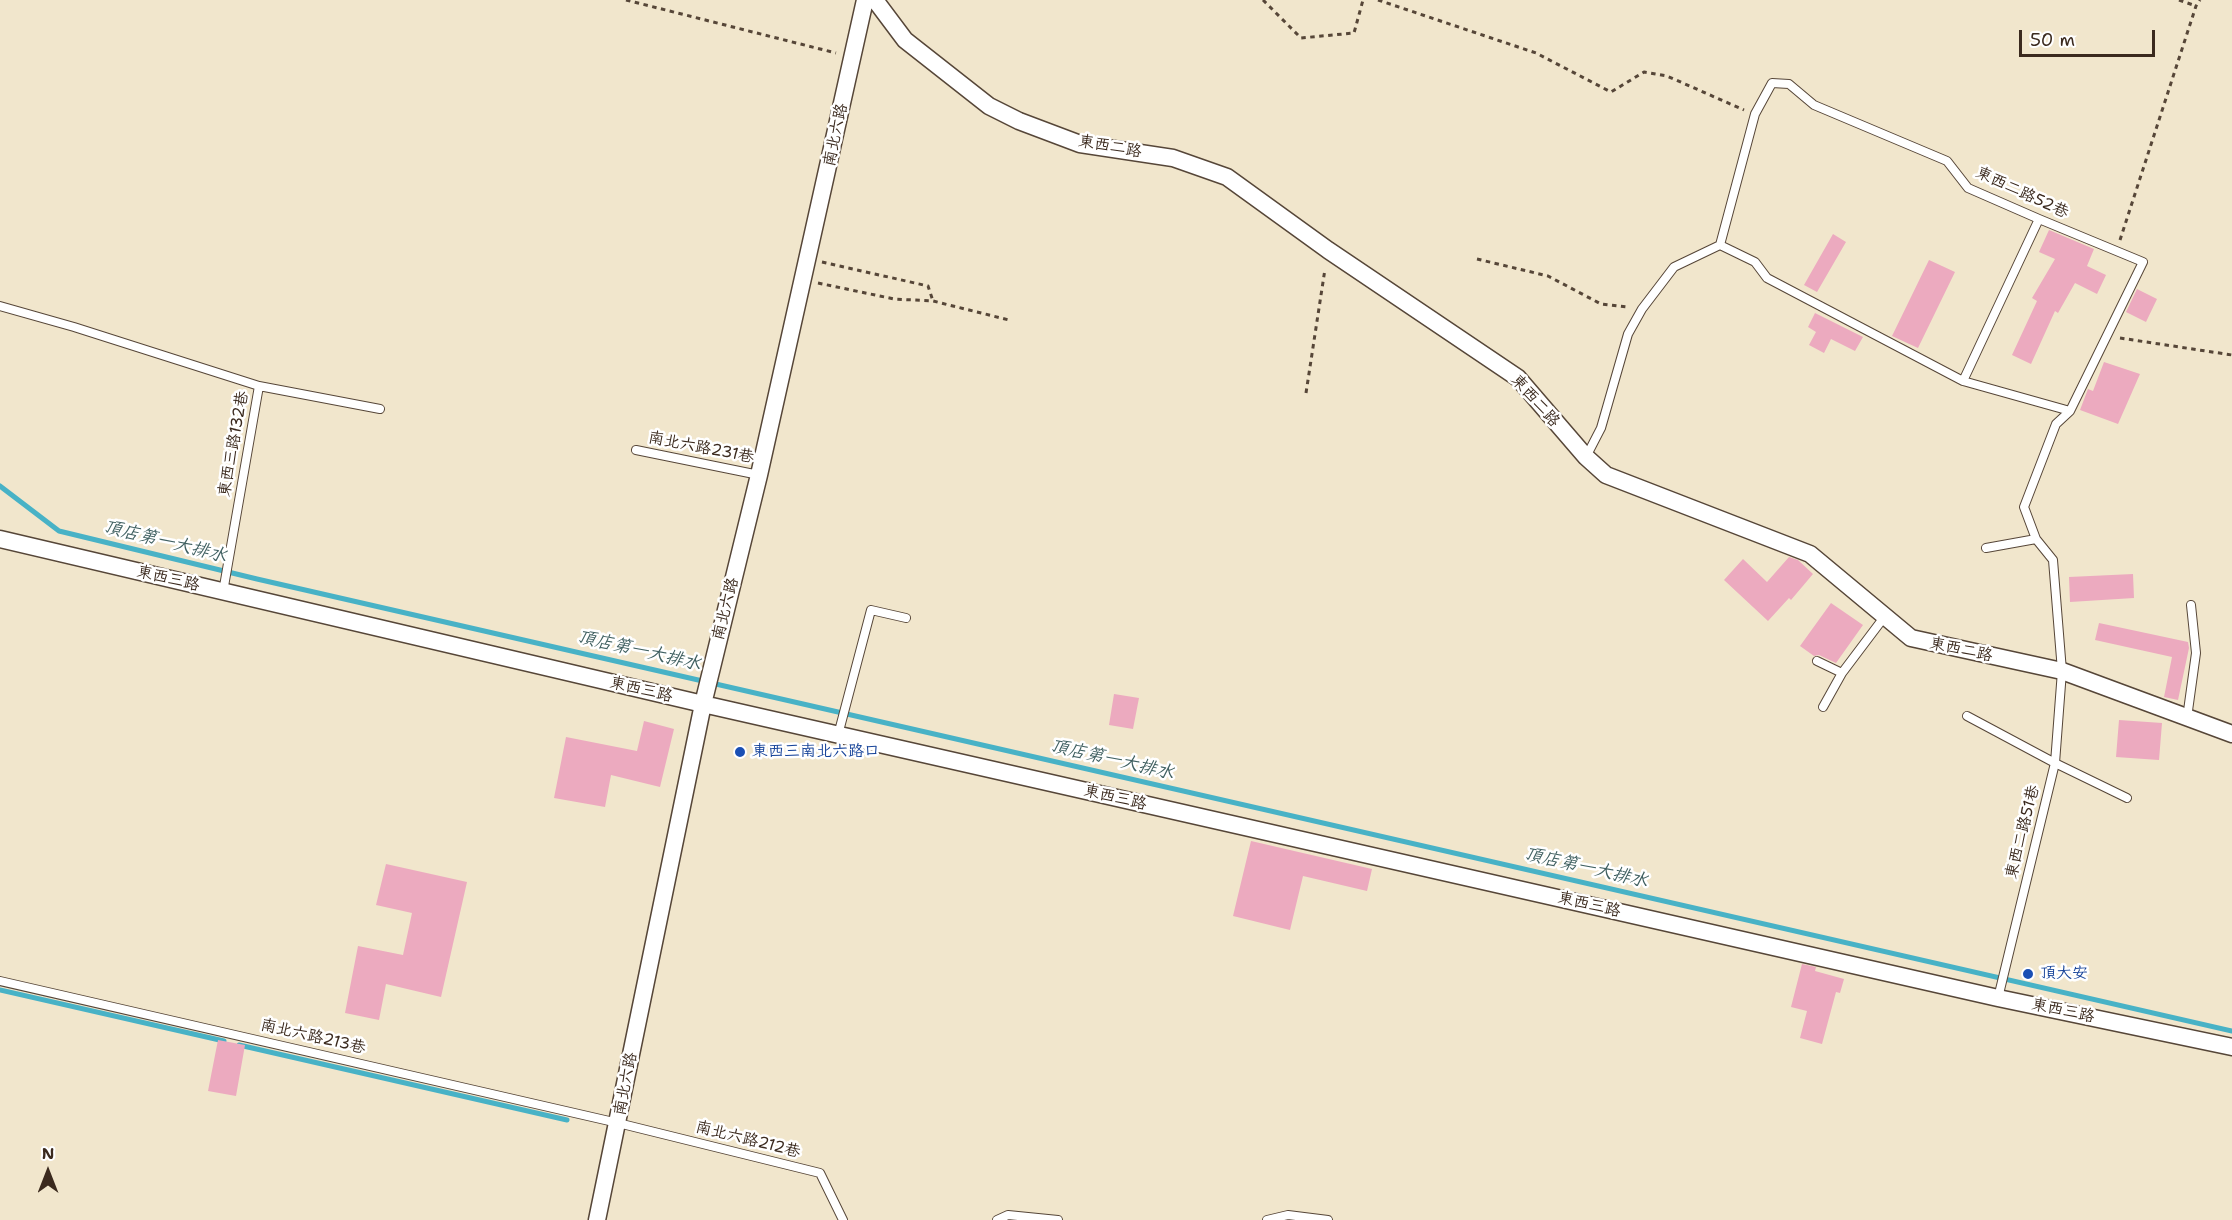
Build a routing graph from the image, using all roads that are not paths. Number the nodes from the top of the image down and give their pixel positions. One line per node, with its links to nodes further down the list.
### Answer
1 (865, 0): 12 (street, 南北六路)
2 (875, 0): 11 (street, 東西二路)
3 (2039, 219): 4 (lane, 東西二路52巷); 6 (lane); 9 (lane, 東西二路52巷)
4 (1720, 245): 6 (lane); 11 (lane)
5 (0, 306): 7 (lane)
6 (1963, 381): 9 (lane)
7 (259, 386): 8 (lane, 東西三路132巷); 16 (lane, 東西三路132巷)
8 (380, 409)
9 (2070, 411): 14 (lane, 東西二路52巷)
10 (636, 450): 12 (lane, 南北六路231巷)
11 (1586, 457): 18 (street, 東西二路)
12 (759, 474): 23 (street, 南北六路)
13 (0, 539): 16 (street, 東西三路)
14 (2036, 539): 15 (lane); 21 (lane, 東西二路52巷)
15 (1986, 548)
16 (222, 592): 23 (street, 東西三路)
17 (2191, 605): 26 (lane)
18 (1885, 616): 21 (street, 東西二路); 22 (lane)
19 (906, 618): 28 (lane)
20 (1817, 661): 22 (lane)
21 (2062, 671): 26 (street, 東西二路); 29 (lane, 東西二路51巷)
22 (1842, 673): 24 (lane)
23 (703, 704): 28 (street, 東西三路); 34 (street, 南北六路)
24 (1823, 707)
25 (1967, 716): 29 (lane)
26 (2187, 718): 27 (street, 東西二路)
27 (2232, 734)
28 (838, 735): 32 (street, 東西三路)
29 (2055, 764): 30 (lane); 32 (lane, 東西二路51巷)
30 (2127, 798)
31 (0, 981): 34 (lane, 南北六路213巷)
32 (1998, 998): 33 (street, 東西三路)
33 (2232, 1047)
34 (618, 1123): 35 (street, 南北六路); 36 (lane, 南北六路212巷)
35 (597, 1220)
36 (843, 1220)
37 (998, 1220): 38 (lane)
38 (1058, 1220)
39 (1267, 1220): 40 (lane)
40 (1328, 1220)

